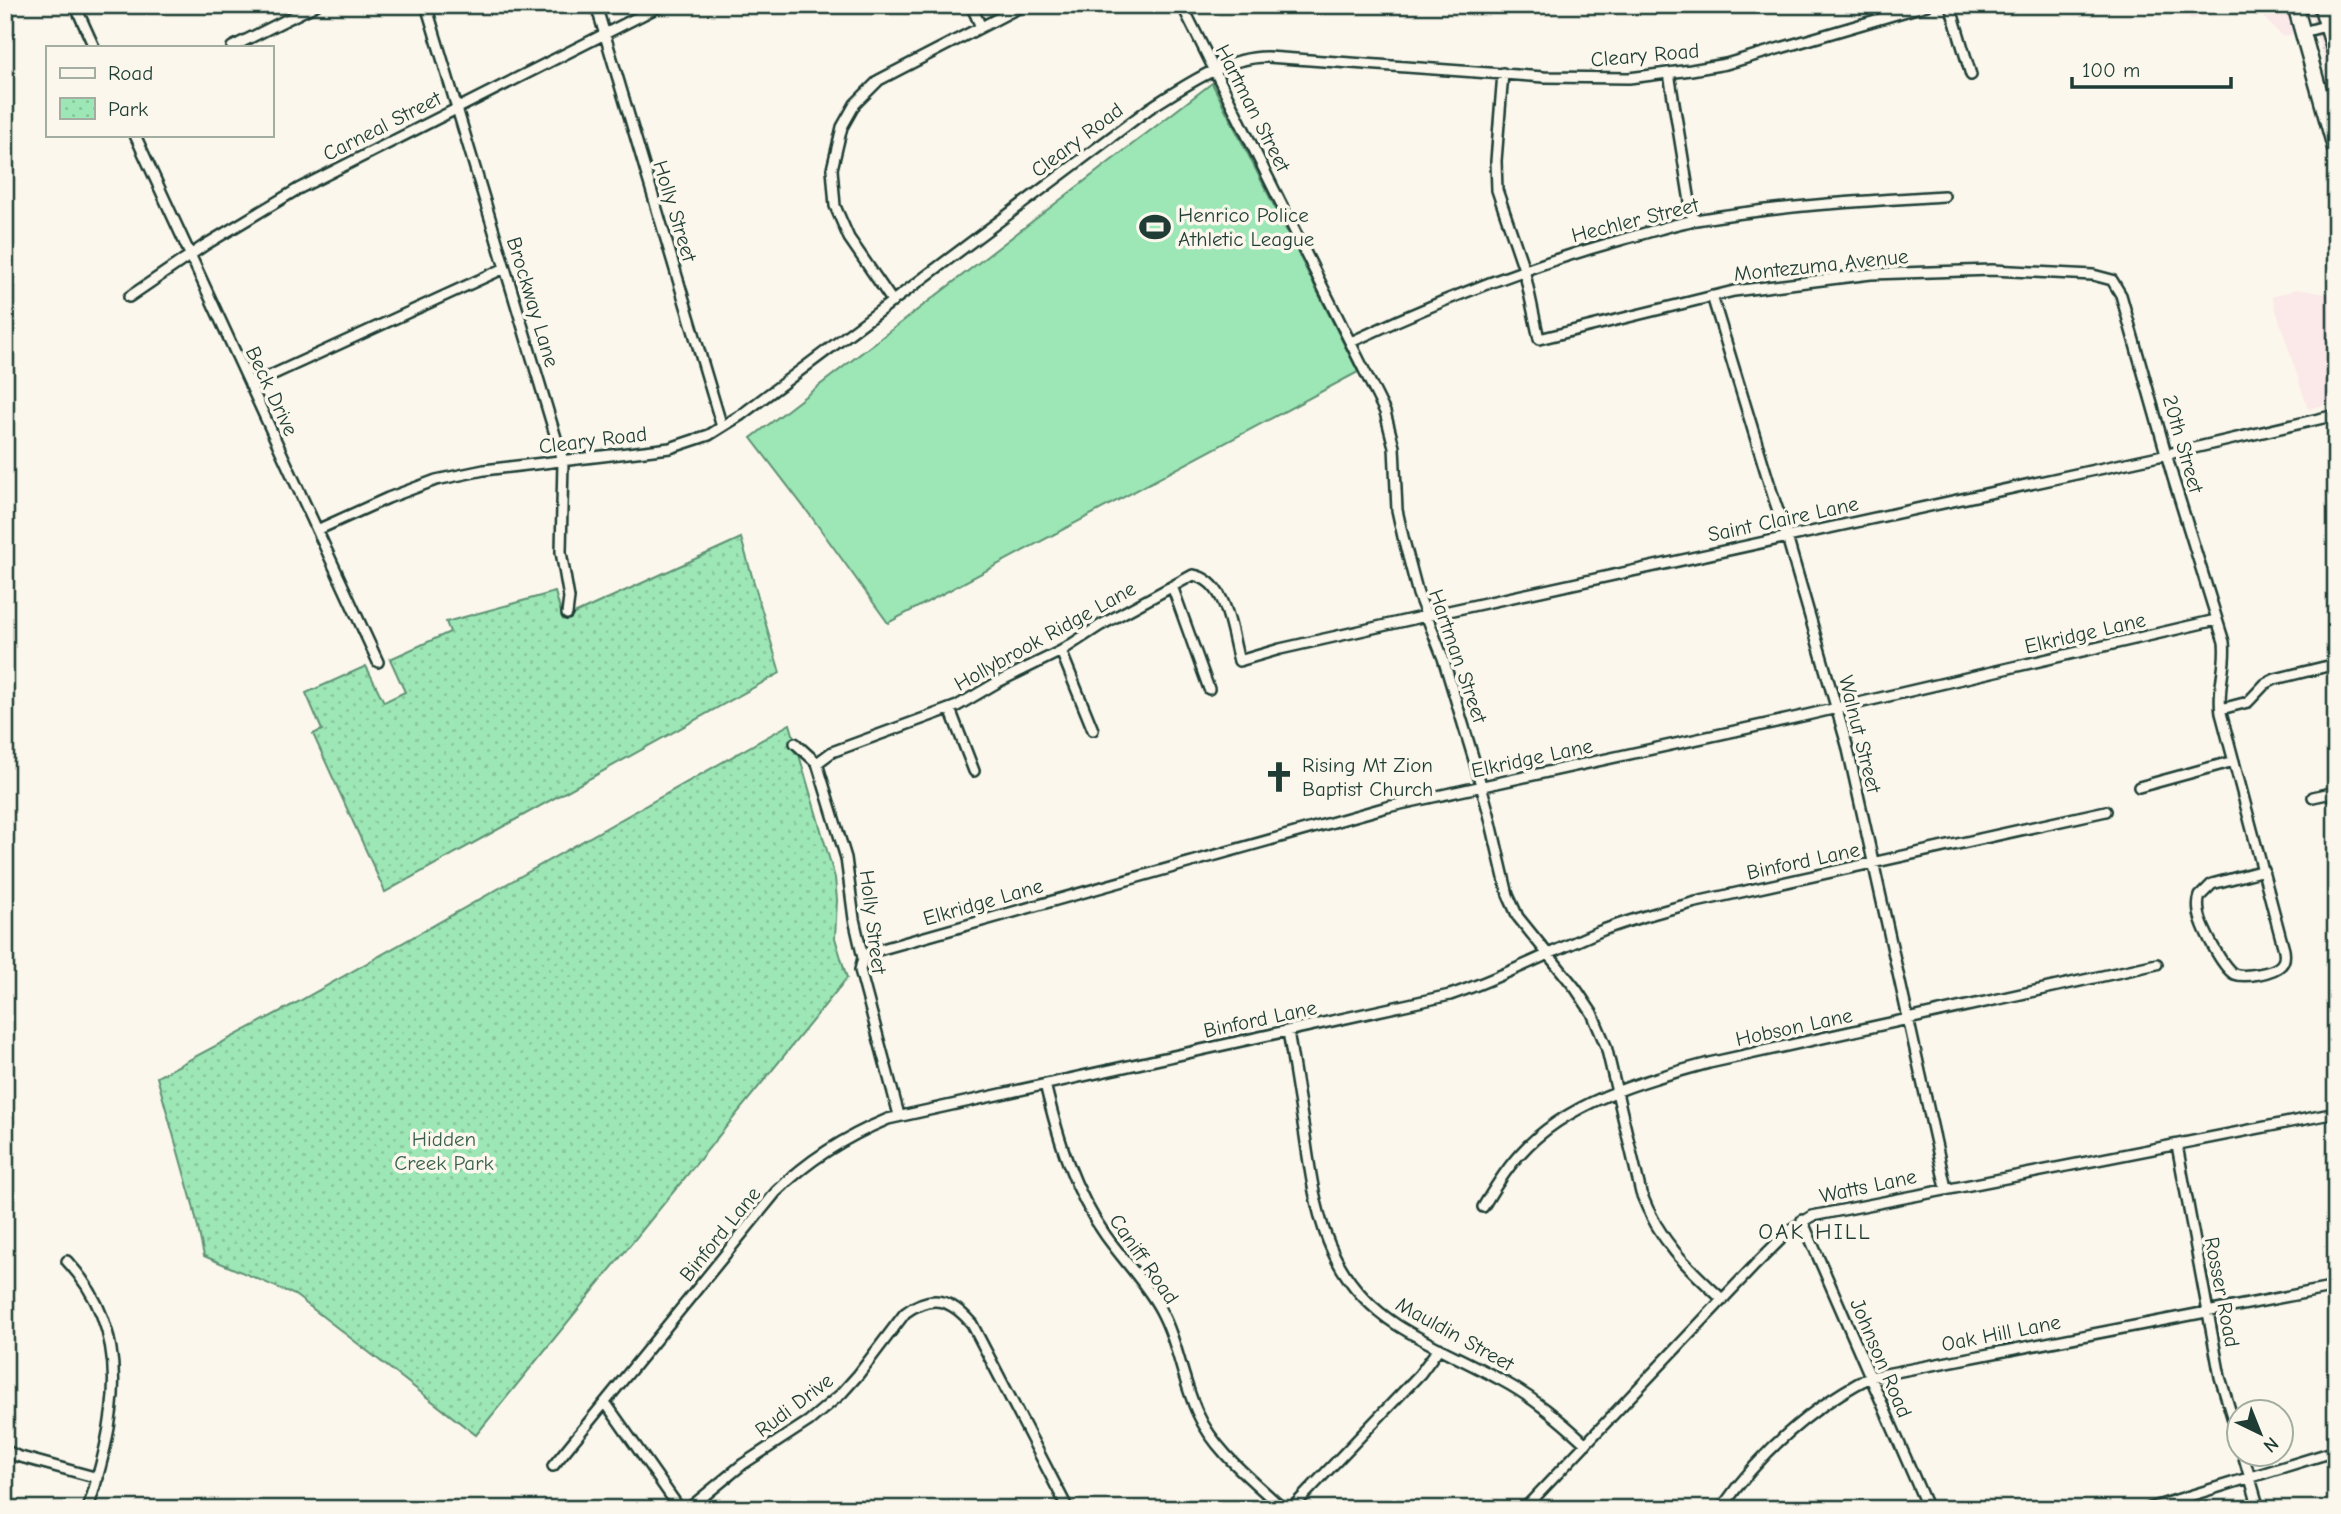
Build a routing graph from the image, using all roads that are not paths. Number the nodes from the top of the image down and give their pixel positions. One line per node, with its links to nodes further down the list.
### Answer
1 (75, 5): 17 (street)
2 (316, 5): 18 (street)
3 (426, 5): 24 (street, Brockway Lane)
4 (596, 5): 16 (street, Holly Street)
5 (662, 5): 16 (street, Carneal Street)
6 (971, 5): 14 (street)
7 (1024, 5): 14 (street)
8 (1182, 5): 20 (street, Hartman Street)
9 (1927, 5): 22 (street, Cleary Road)
10 (1950, 5): 23 (street)
11 (2294, 5): 15 (highway)
12 (2321, 5): 13 (highway)
13 (2331, 24): 15 (street); 19 (highway)
14 (981, 27): 35 (street)
15 (2302, 32): 26 (highway)
16 (604, 34): 24 (street, Carneal Street); 39 (street, Holly Street)
17 (94, 46)
18 (234, 46)
19 (2336, 55)
20 (1215, 71): 21 (street, Cleary Road); 35 (street, Cleary Road); 36 (street, Hartman Street)
21 (1503, 73): 22 (street, Cleary Road); 31 (street)
22 (1669, 73): 28 (street)
23 (1971, 75)
24 (457, 108): 29 (street, Carneal Street); 30 (street, Brockway Lane)
25 (135, 136): 29 (street, Beck Drive)
26 (2336, 151)
27 (1944, 196): 28 (street, Hechler Street)
28 (1693, 220): 31 (street, Hechler Street)
29 (190, 256): 34 (street, Carneal Street); 37 (street, Beck Drive)
30 (505, 268): 37 (street); 41 (street, Brockway Lane)
31 (1524, 269): 33 (street, Montezuma Avenue); 36 (street, Hechler Street)
32 (2112, 281): 33 (street, Montezuma Avenue); 40 (street, 20th Street)
33 (1712, 296): 43 (street, Walnut Street)
34 (128, 297)
35 (893, 302): 39 (street, Cleary Road)
36 (1351, 342): 46 (street, Hartman Street)
37 (250, 386): 42 (street, Beck Drive)
38 (2336, 415): 40 (street, Saint Claire Lane)
39 (722, 427): 41 (street, Cleary Road)
40 (2168, 454): 43 (street, Saint Claire Lane); 47 (street, 20th Street)
41 (563, 461): 42 (street, Cleary Road); 45 (street, Brockway Lane)
42 (317, 530): 50 (street, Beck Drive)
43 (1787, 537): 46 (street, Saint Claire Lane); 53 (street, Walnut Street)
44 (1172, 586): 48 (street, Hollybrook Ridge Lane); 49 (street, Hollybrook Ridge Lane); 52 (street)
45 (567, 614)
46 (1426, 616): 49 (street, Saint Claire Lane); 61 (street, Hartman Street)
47 (2216, 620): 53 (street, Elkridge Lane); 55 (street, 20th Street)
48 (1062, 651): 54 (street, Hollybrook Ridge Lane); 56 (street)
49 (1239, 661)
50 (378, 662)
51 (2336, 664): 55 (street)
52 (1209, 689)
53 (1837, 707): 61 (street, Elkridge Lane); 66 (street, Walnut Street)
54 (950, 709): 59 (street, Hollybrook Ridge Lane); 60 (street)
55 (2221, 709): 58 (street, 20th Street)
56 (1093, 730)
57 (794, 743): 59 (street)
58 (2234, 761): 62 (street); 67 (street, 20th Street)
59 (817, 763): 69 (street, Holly Street)
60 (974, 771)
61 (1481, 787): 68 (street, Hartman Street); 69 (street, Elkridge Lane)
62 (2138, 787)
63 (2336, 792): 64 (street)
64 (2313, 797)
65 (2106, 811): 66 (street, Binford Lane)
66 (1873, 863): 68 (street, Binford Lane); 71 (street, Walnut Street)
67 (2264, 870): 67 (street, 20th Street)
68 (1548, 955): 72 (street, Binford Lane); 74 (street, Hartman Street)
69 (863, 958): 76 (street, Holly Street)
70 (2157, 964): 71 (street, Hobson Lane)
71 (1908, 1019): 74 (street, Hobson Lane); 78 (street, Walnut Street)
72 (1289, 1031): 73 (street, Binford Lane); 85 (street, Mauldin Street)
73 (1045, 1084): 76 (street, Binford Lane); 100 (street, Caniff Road)
74 (1617, 1093): 79 (street, Hobson Lane); 83 (street, Hartman Street)
75 (2336, 1114): 77 (street, Watts Lane)
76 (900, 1115): 88 (street, Binford Lane)
77 (2177, 1145): 78 (street, Watts Lane); 84 (street, Rosser Road)
78 (1946, 1188): 80 (street, Watts Lane)
79 (1483, 1207)
80 (1802, 1220): 83 (street, Watts Lane); 86 (street, Johnson Road)
81 (67, 1261): 94 (street)
82 (2336, 1287): 84 (street, Oak Hill Lane)
83 (1723, 1300): 89 (street, Watts Lane)
84 (2208, 1312): 86 (street, Oak Hill Lane); 87 (street, Rosser Road)
85 (1439, 1348): 89 (street, Mauldin Street); 101 (street)
86 (1870, 1377): 103 (street, Oak Hill Lane); 104 (street, Johnson Road)
87 (2226, 1398)
88 (606, 1402): 92 (street, Binford Lane); 97 (street)
89 (1586, 1444): 102 (street, Watts Lane)
90 (5, 1450): 94 (street)
91 (2336, 1451): 95 (street)
92 (553, 1466)
93 (2246, 1468): 95 (street)
94 (97, 1478): 96 (street)
95 (2249, 1478): 105 (street); 106 (street)
96 (88, 1509)
97 (680, 1509)
98 (688, 1509): 99 (street, Rudi Drive)
99 (1068, 1509)
100 (1283, 1509)
101 (1291, 1509)
102 (1524, 1509)
103 (1721, 1509)
104 (1927, 1509)
105 (2147, 1509)
106 (2259, 1509)

